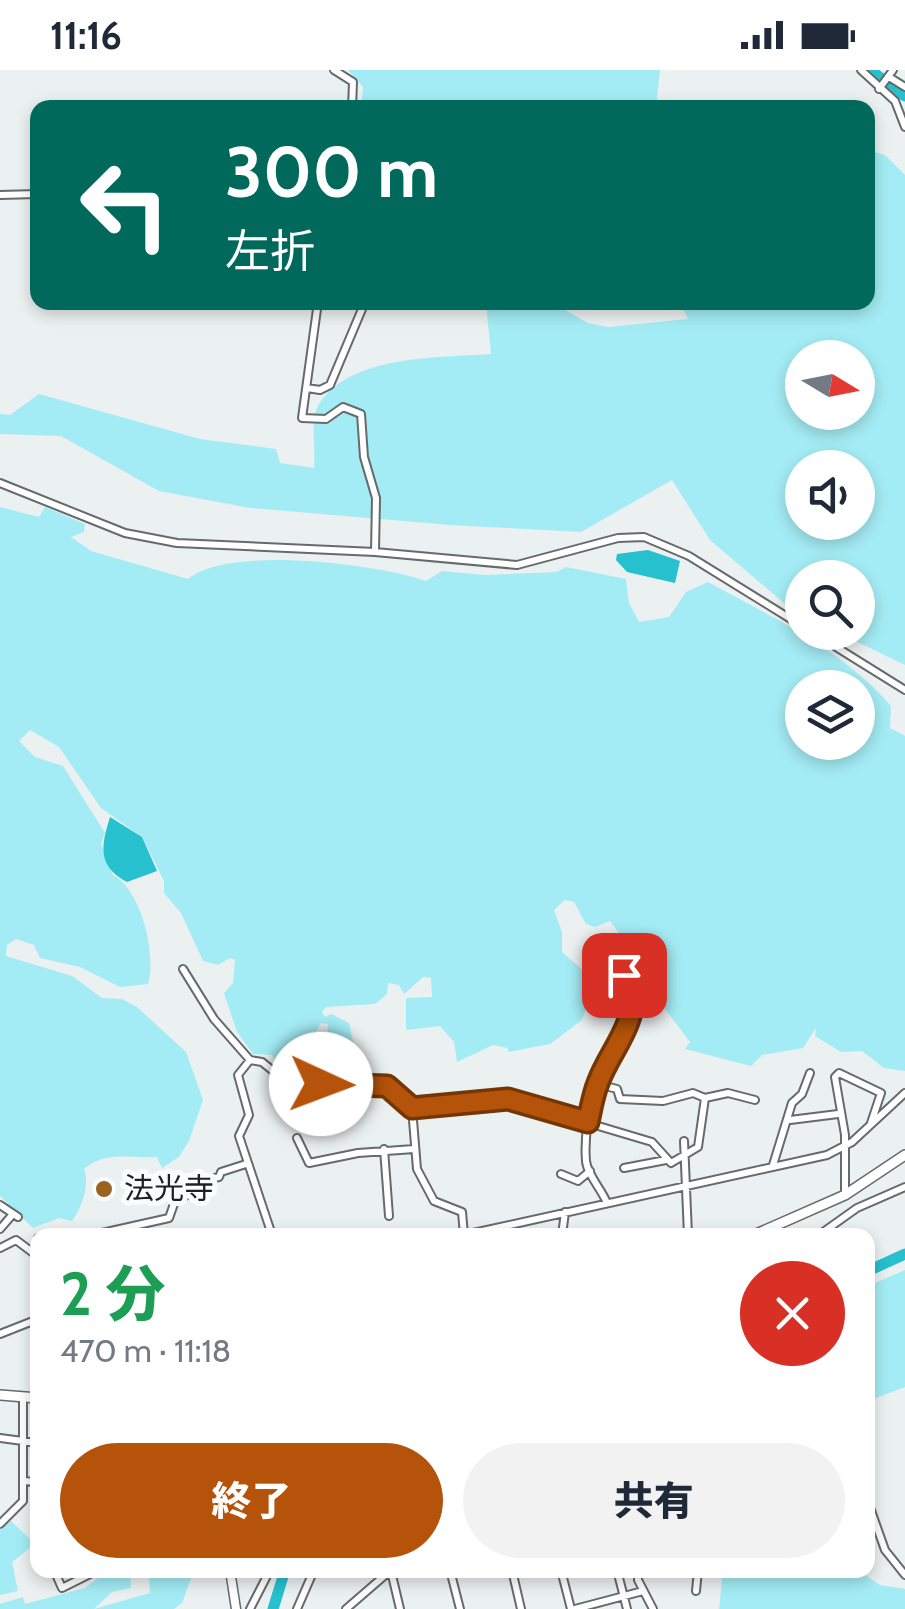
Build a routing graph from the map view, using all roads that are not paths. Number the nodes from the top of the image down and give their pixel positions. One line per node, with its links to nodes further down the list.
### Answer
1 (334, 70): 6 (street)
2 (861, 70): 5 (street)
3 (891, 74): 4 (street); 5 (street)
4 (905, 88)
5 (879, 90): 7 (street)
6 (352, 100)
7 (905, 127)
8 (30, 194): 9 (street)
9 (0, 195)
10 (317, 310): 12 (street)
11 (362, 310): 12 (street)
12 (307, 388): 14 (street)
13 (0, 483): 14 (street)
14 (375, 552): 15 (street)
15 (785, 616)
16 (841, 650): 17 (street)
17 (905, 690)
18 (183, 969): 20 (street)
19 (624, 975): 22 (street)
20 (250, 1060): 26 (street); 39 (street)
21 (810, 1074): 28 (street)
22 (597, 1084): 24 (street); 29 (street)
23 (905, 1093): 30 (street)
24 (706, 1098): 25 (street); 37 (street)
25 (755, 1100)
26 (412, 1108): 29 (street); 34 (street)
27 (838, 1114): 28 (street); 30 (street); 33 (street)
28 (790, 1120): 40 (street)
29 (588, 1122): 38 (street); 42 (street)
30 (871, 1124): 33 (street)
31 (297, 1138): 35 (street)
32 (684, 1141): 37 (street)
33 (843, 1148): 40 (street); 46 (street)
34 (414, 1149): 35 (street); 53 (street)
35 (384, 1150): 50 (street)
36 (905, 1155): 46 (highway)
37 (686, 1156): 38 (street); 44 (street)
38 (667, 1160): 41 (street)
39 (246, 1164): 51 (street); 52 (street)
40 (773, 1165): 44 (street)
41 (624, 1168)
42 (590, 1171): 43 (street); 47 (street)
43 (561, 1174)
44 (689, 1184): 47 (street); 56 (street)
45 (905, 1187): 58 (street)
46 (845, 1194): 57 (highway)
47 (607, 1202): 49 (street)
48 (0, 1204): 59 (street)
49 (565, 1212): 54 (street); 55 (street)
50 (389, 1216)
51 (124, 1228)
52 (269, 1228)
53 (463, 1228)
54 (495, 1228)
55 (563, 1228)
56 (688, 1228)
57 (770, 1228)
58 (829, 1228)
59 (0, 1229)
60 (0, 1248): 61 (street)
61 (30, 1250)
62 (30, 1322): 63 (street)
63 (0, 1334)
64 (0, 1395): 65 (highway)
65 (23, 1398): 66 (highway); 68 (street)
66 (30, 1398)
67 (0, 1438): 68 (street)
68 (22, 1442): 69 (street); 70 (street)
69 (30, 1442)
70 (23, 1481): 71 (street); 73 (street)
71 (30, 1481)
72 (875, 1522): 74 (street)
73 (0, 1524)
74 (905, 1575)
75 (58, 1578): 76 (street)
76 (82, 1578)
77 (231, 1578): 91 (main road)
78 (266, 1578): 92 (street)
79 (311, 1578): 93 (street)
80 (382, 1578): 94 (street)
81 (393, 1578): 95 (street)
82 (452, 1578): 96 (street)
83 (514, 1578): 97 (street)
84 (563, 1578): 98 (street)
85 (618, 1578): 90 (street)
86 (641, 1578): 88 (street)
87 (697, 1578): 89 (street)
88 (643, 1591): 90 (street); 100 (street)
89 (696, 1591)
90 (624, 1596): 98 (street); 99 (street)
91 (234, 1608)
92 (250, 1609)
93 (297, 1609)
94 (346, 1609)
95 (400, 1609)
96 (460, 1609)
97 (521, 1609)
98 (573, 1609)
99 (627, 1609)
100 (654, 1609)

